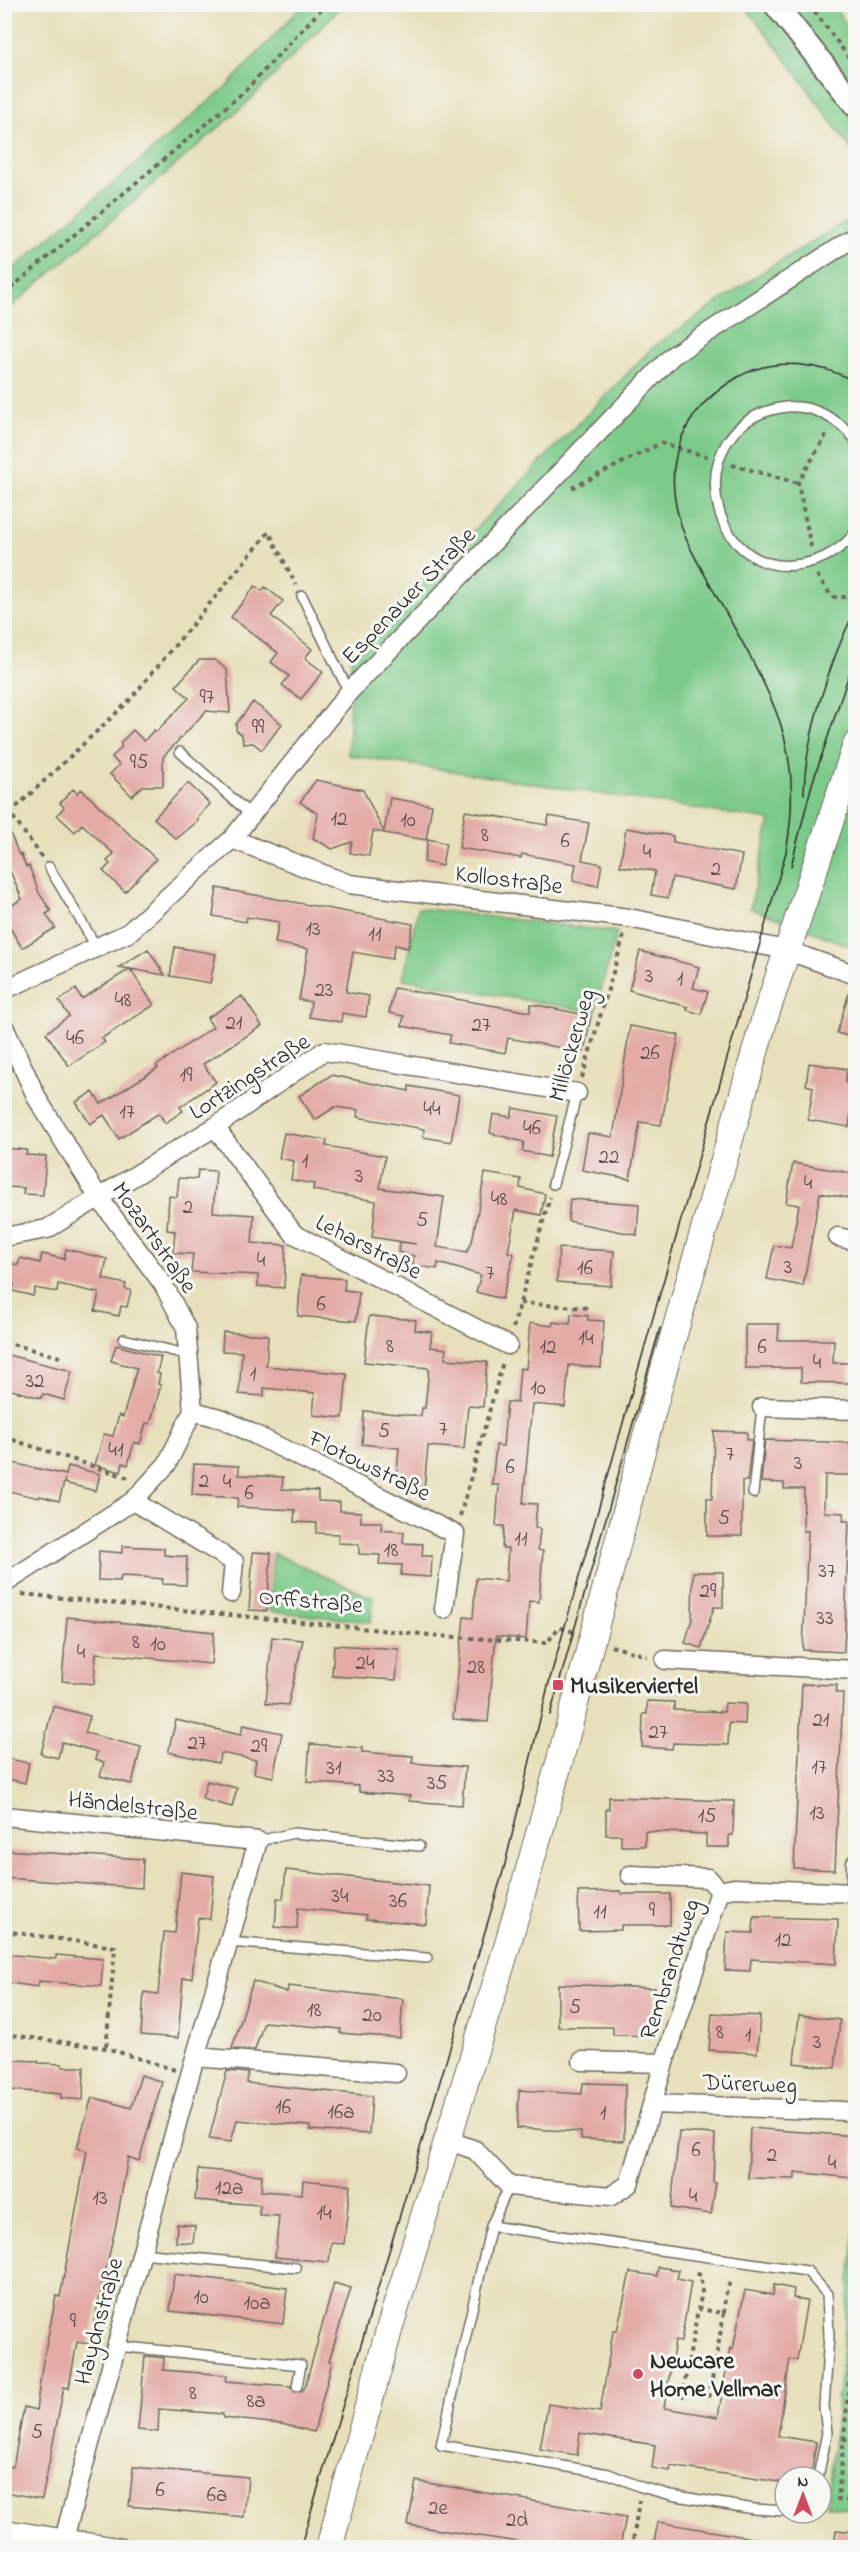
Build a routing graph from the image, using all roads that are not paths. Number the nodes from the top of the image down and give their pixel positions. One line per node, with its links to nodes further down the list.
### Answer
1 (775, 4): 2 (street)
2 (855, 106)
3 (855, 236): 7 (street, Espenauer Straße)
4 (855, 440): 5 (lane)
5 (855, 532)
6 (302, 596): 7 (lane)
7 (349, 692): 10 (street, Espenauer Straße)
8 (855, 745): 14 (main road)
9 (180, 752): 10 (lane)
10 (251, 815): 11 (street, Espenauer Straße)
11 (232, 839): 13 (street, Espenauer Straße); 14 (street, Kollostraße)
12 (49, 867): 13 (lane)
13 (98, 949): 16 (street, Espenauer Straße)
14 (786, 950): 15 (street, Kollostraße); 51 (main road)
15 (855, 975)
16 (4, 990)
17 (4, 1027): 21 (street, Mozartstraße)
18 (577, 1093): 19 (street, Lortzingstraße); 20 (lane, Millöckerweg)
19 (215, 1127): 21 (street, Lortzingstraße); 24 (street, Leharstraße)
20 (553, 1184)
21 (99, 1198): 22 (street, Lortzingstraße); 25 (street, Mozartstraße)
22 (4, 1237)
23 (124, 1339): 25 (lane)
24 (508, 1345)
25 (189, 1355): 28 (street, Mozartstraße)
26 (762, 1407): 27 (street); 29 (lane)
27 (855, 1410)
28 (193, 1411): 30 (street); 33 (street, Flotowstraße)
29 (753, 1493)
30 (133, 1501): 31 (street); 32 (street, Orffstraße)
31 (10, 1589)
32 (231, 1593)
33 (444, 1609)
34 (665, 1660): 35 (street)
35 (855, 1670)
36 (4, 1816): 37 (street, Händelstraße)
37 (258, 1841): 38 (lane); 43 (street, Haydnstraße)
38 (419, 1846)
39 (855, 1863): 42 (street)
40 (630, 1875): 41 (street, Rembrandtweg)
41 (720, 1891): 42 (street, Rembrandtweg); 47 (street, Rembrandtweg)
42 (855, 1895)
43 (228, 1942): 44 (lane); 45 (street, Haydnstraße)
44 (427, 1958)
45 (195, 2057): 48 (street); 54 (street, Haydnstraße)
46 (582, 2061): 47 (street, Rembrandtweg)
47 (664, 2063): 49 (street, Rembrandtweg)
48 (396, 2073)
49 (652, 2104): 50 (street, Dürerweg); 52 (street, Rembrandtweg)
50 (845, 2111)
51 (447, 2140): 52 (street); 63 (main road)
52 (509, 2186): 53 (lane)
53 (491, 2226): 58 (lane); 59 (lane)
54 (141, 2253): 55 (lane); 56 (street, Haydnstraße)
55 (297, 2268)
56 (117, 2346): 57 (lane); 61 (street, Haydnstraße)
57 (297, 2385)
58 (820, 2465)
59 (773, 2510)
60 (4, 2529): 61 (street)
61 (64, 2539): 62 (street)
62 (123, 2547)
63 (329, 2547)

